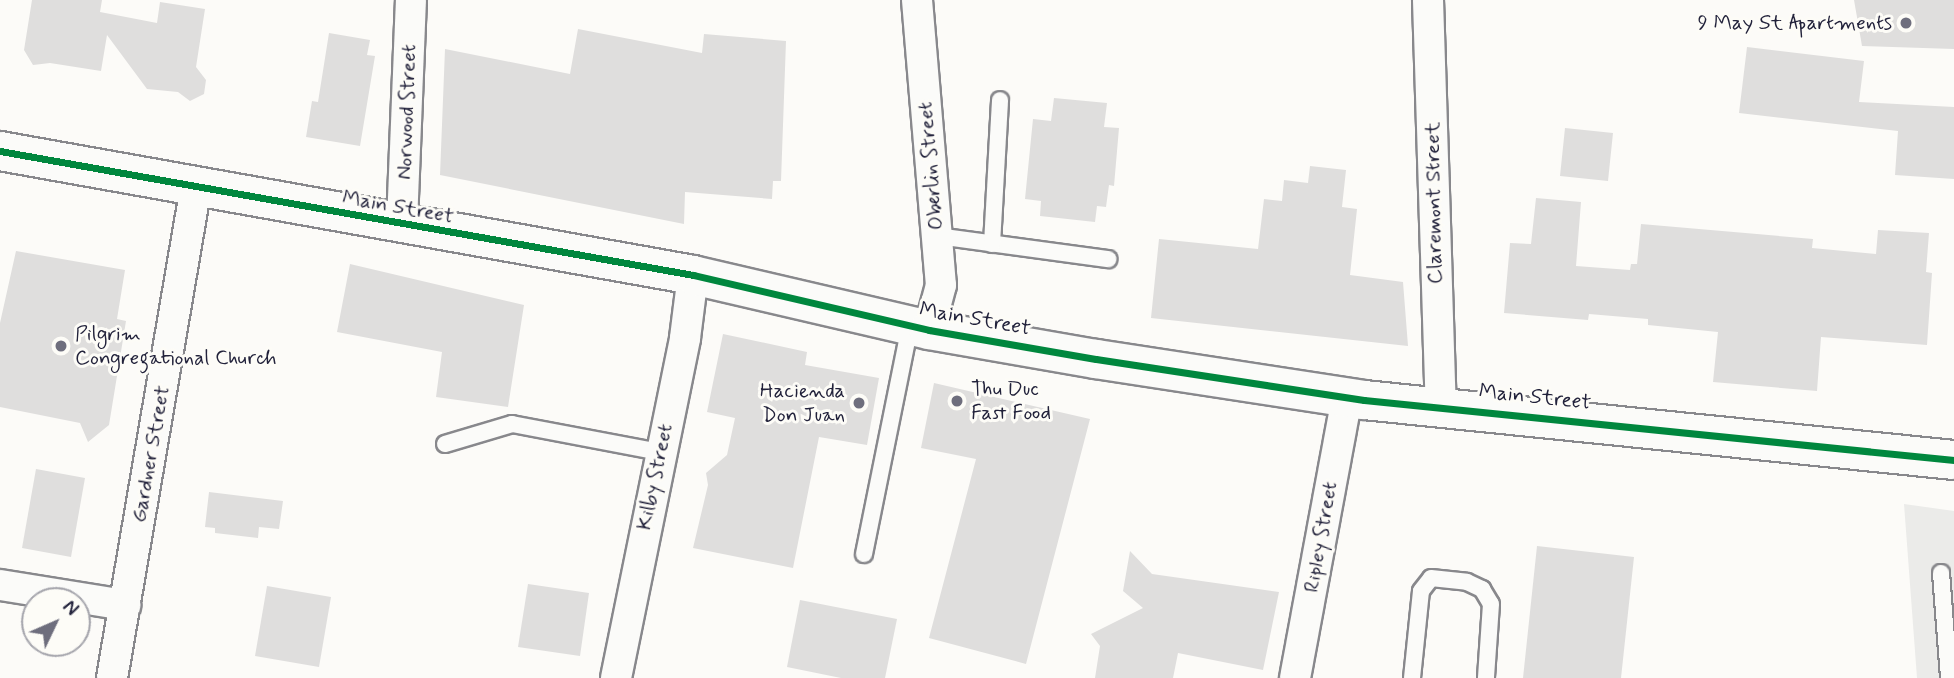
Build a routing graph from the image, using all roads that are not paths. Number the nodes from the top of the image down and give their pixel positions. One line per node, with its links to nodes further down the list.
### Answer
1 (411, 0): 7 (street, Norwood Street)
2 (917, 0): 8 (street, Oberlin Street)
3 (1428, 0): 14 (street, Claremont Street)
4 (1000, 100): 9 (lane)
5 (0, 151): 6 (main road, Main Street)
6 (197, 188): 7 (main road, Main Street); 21 (street, Gardner Street)
7 (402, 223): 11 (main road, Main Street)
8 (937, 236): 9 (lane); 12 (street, Oberlin Street)
9 (992, 244): 10 (lane)
10 (1108, 259)
11 (693, 275): 12 (main road, Main Street); 16 (street, Kilby Street)
12 (920, 328): 13 (main road, Main Street); 18 (lane)
13 (1346, 397): 14 (main road, Main Street); 24 (street, Ripley Street)
14 (1441, 406): 17 (main road, Main Street)
15 (445, 444): 16 (lane)
16 (660, 452): 23 (street, Kilby Street)
17 (1954, 460)
18 (864, 554)
19 (1941, 573): 27 (lane)
20 (0, 585): 21 (street)
21 (125, 605): 22 (street, Gardner Street)
22 (112, 678)
23 (616, 678)
24 (1295, 678)
25 (1412, 678): 26 (lane)
26 (1486, 678)
27 (1949, 678)

